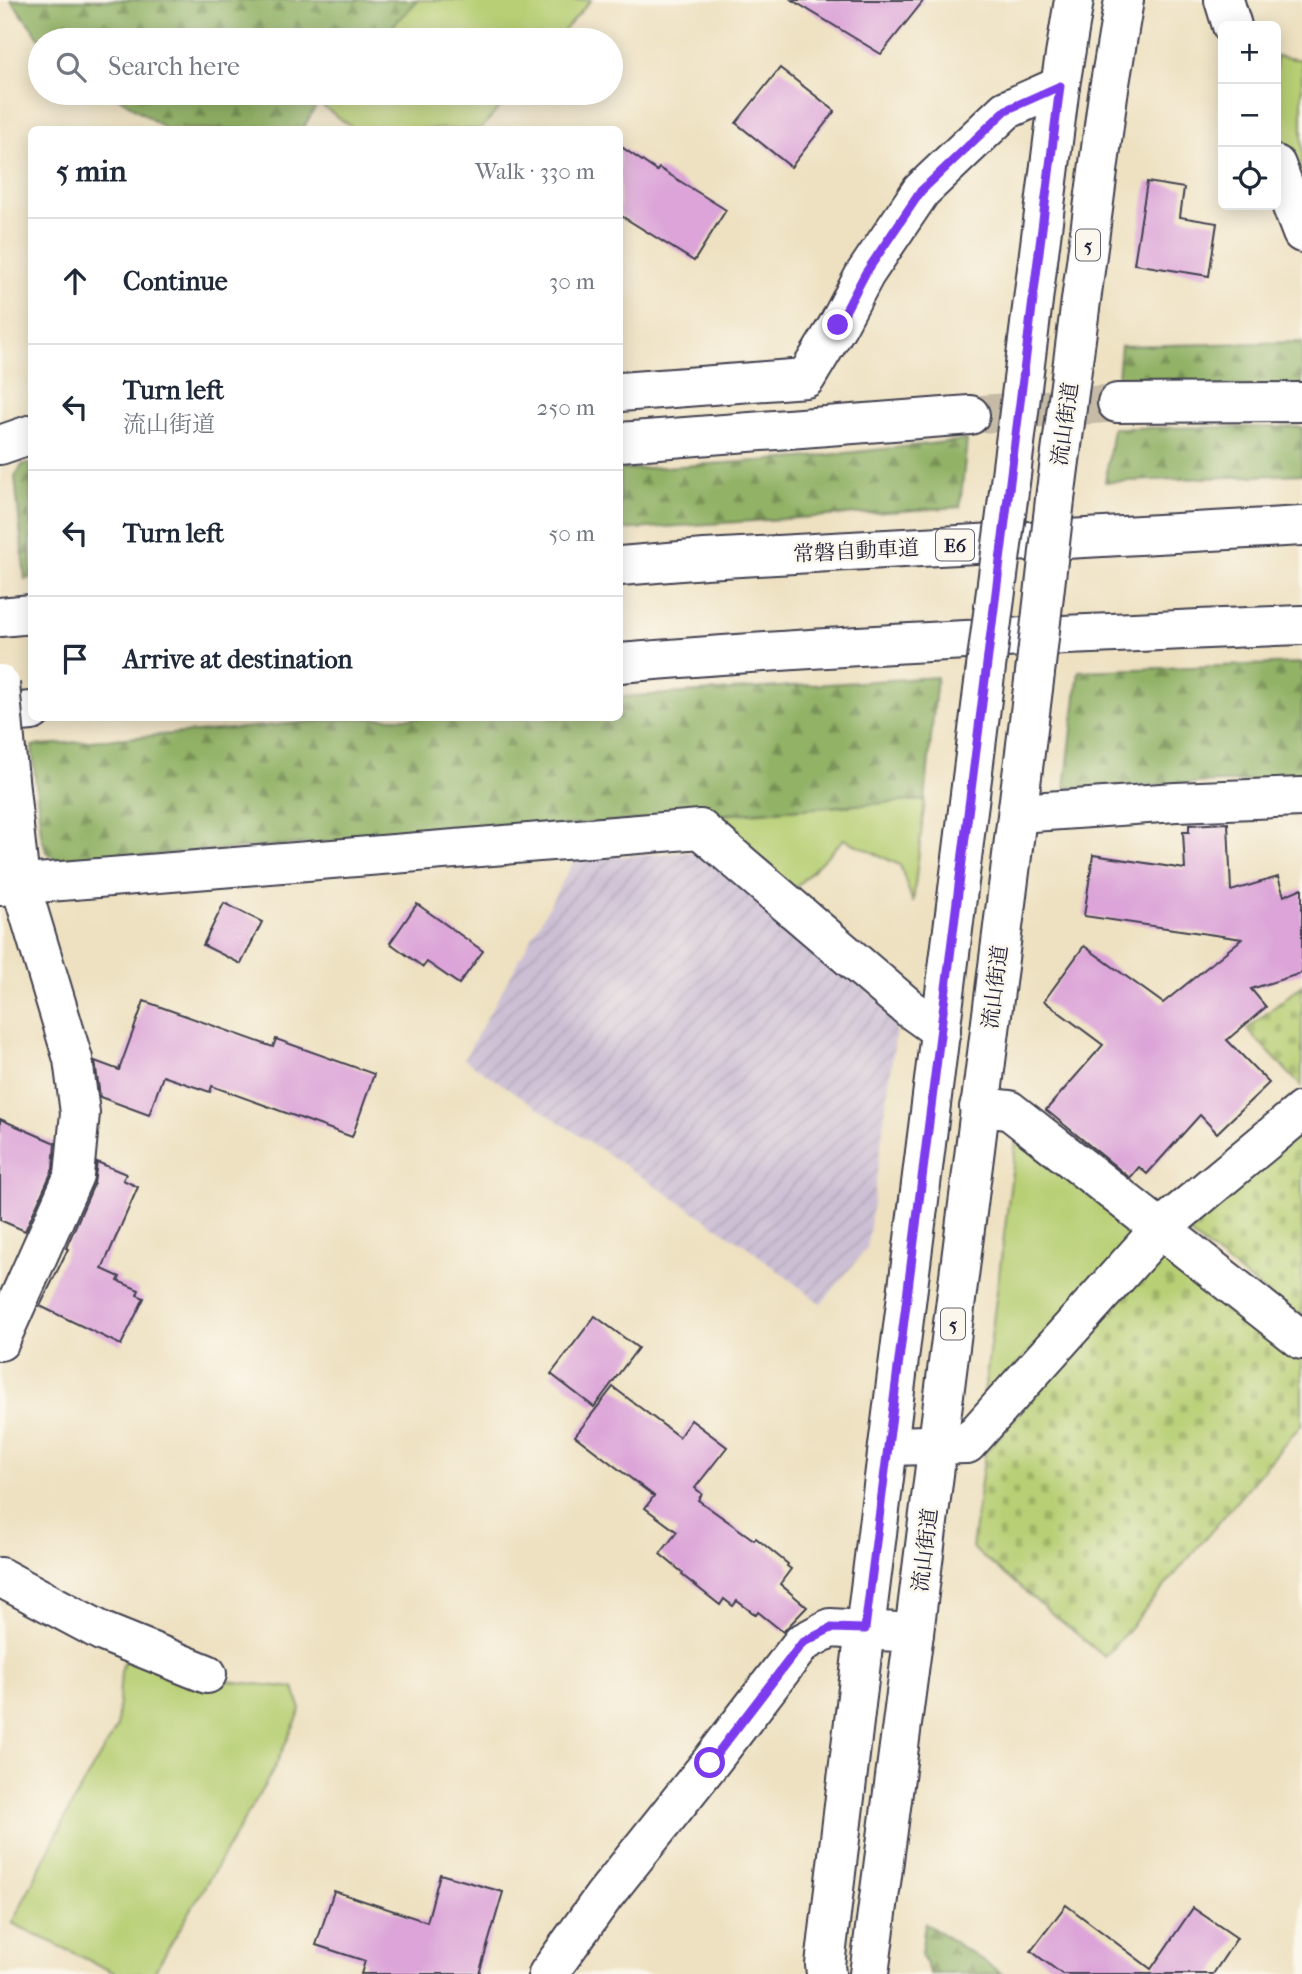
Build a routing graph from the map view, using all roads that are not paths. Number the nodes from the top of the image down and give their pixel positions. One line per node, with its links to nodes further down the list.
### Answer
1 (1074, 0): 5 (main road)
2 (1124, 0): 25 (main road, 流山街道 / 5, bridge)
3 (1224, 0): 4 (main road)
4 (1230, 21)
5 (1060, 86): 8 (main road); 27 (main road, bridge)
6 (1281, 178): 7 (main road)
7 (1302, 233)
8 (623, 392)
9 (1302, 402): 10 (main road)
10 (1117, 403)
11 (970, 415): 13 (main road)
12 (28, 435): 14 (main road)
13 (623, 442)
14 (0, 445)
15 (1298, 526): 16 (main road, 常磐自動車道 / E6)
16 (623, 566)
17 (28, 614): 18 (main road)
18 (0, 617)
19 (1302, 625): 20 (main road)
20 (623, 663)
21 (0, 684): 26 (main road, bridge)
22 (28, 711): 23 (main road)
23 (0, 714)
24 (1302, 797): 25 (main road)
25 (1018, 813): 28 (main road, 流山街道 / 5)
26 (10, 885): 27 (main road); 32 (main road)
27 (941, 1031): 34 (main road)
28 (979, 1107): 30 (main road); 33 (main road, 流山街道 / 5)
29 (1302, 1111): 30 (main road)
30 (1160, 1229): 31 (main road); 33 (main road)
31 (1302, 1340)
32 (0, 1341)
33 (938, 1445): 34 (main road); 37 (main road, 流山街道 / 5)
34 (890, 1446): 36 (main road)
35 (0, 1577): 38 (main road)
36 (865, 1629): 37 (main road); 39 (main road); 40 (main road)
37 (914, 1633): 41 (main road, 流山街道 / 5)
38 (207, 1674)
39 (548, 1974)
40 (826, 1974)
41 (869, 1974)

